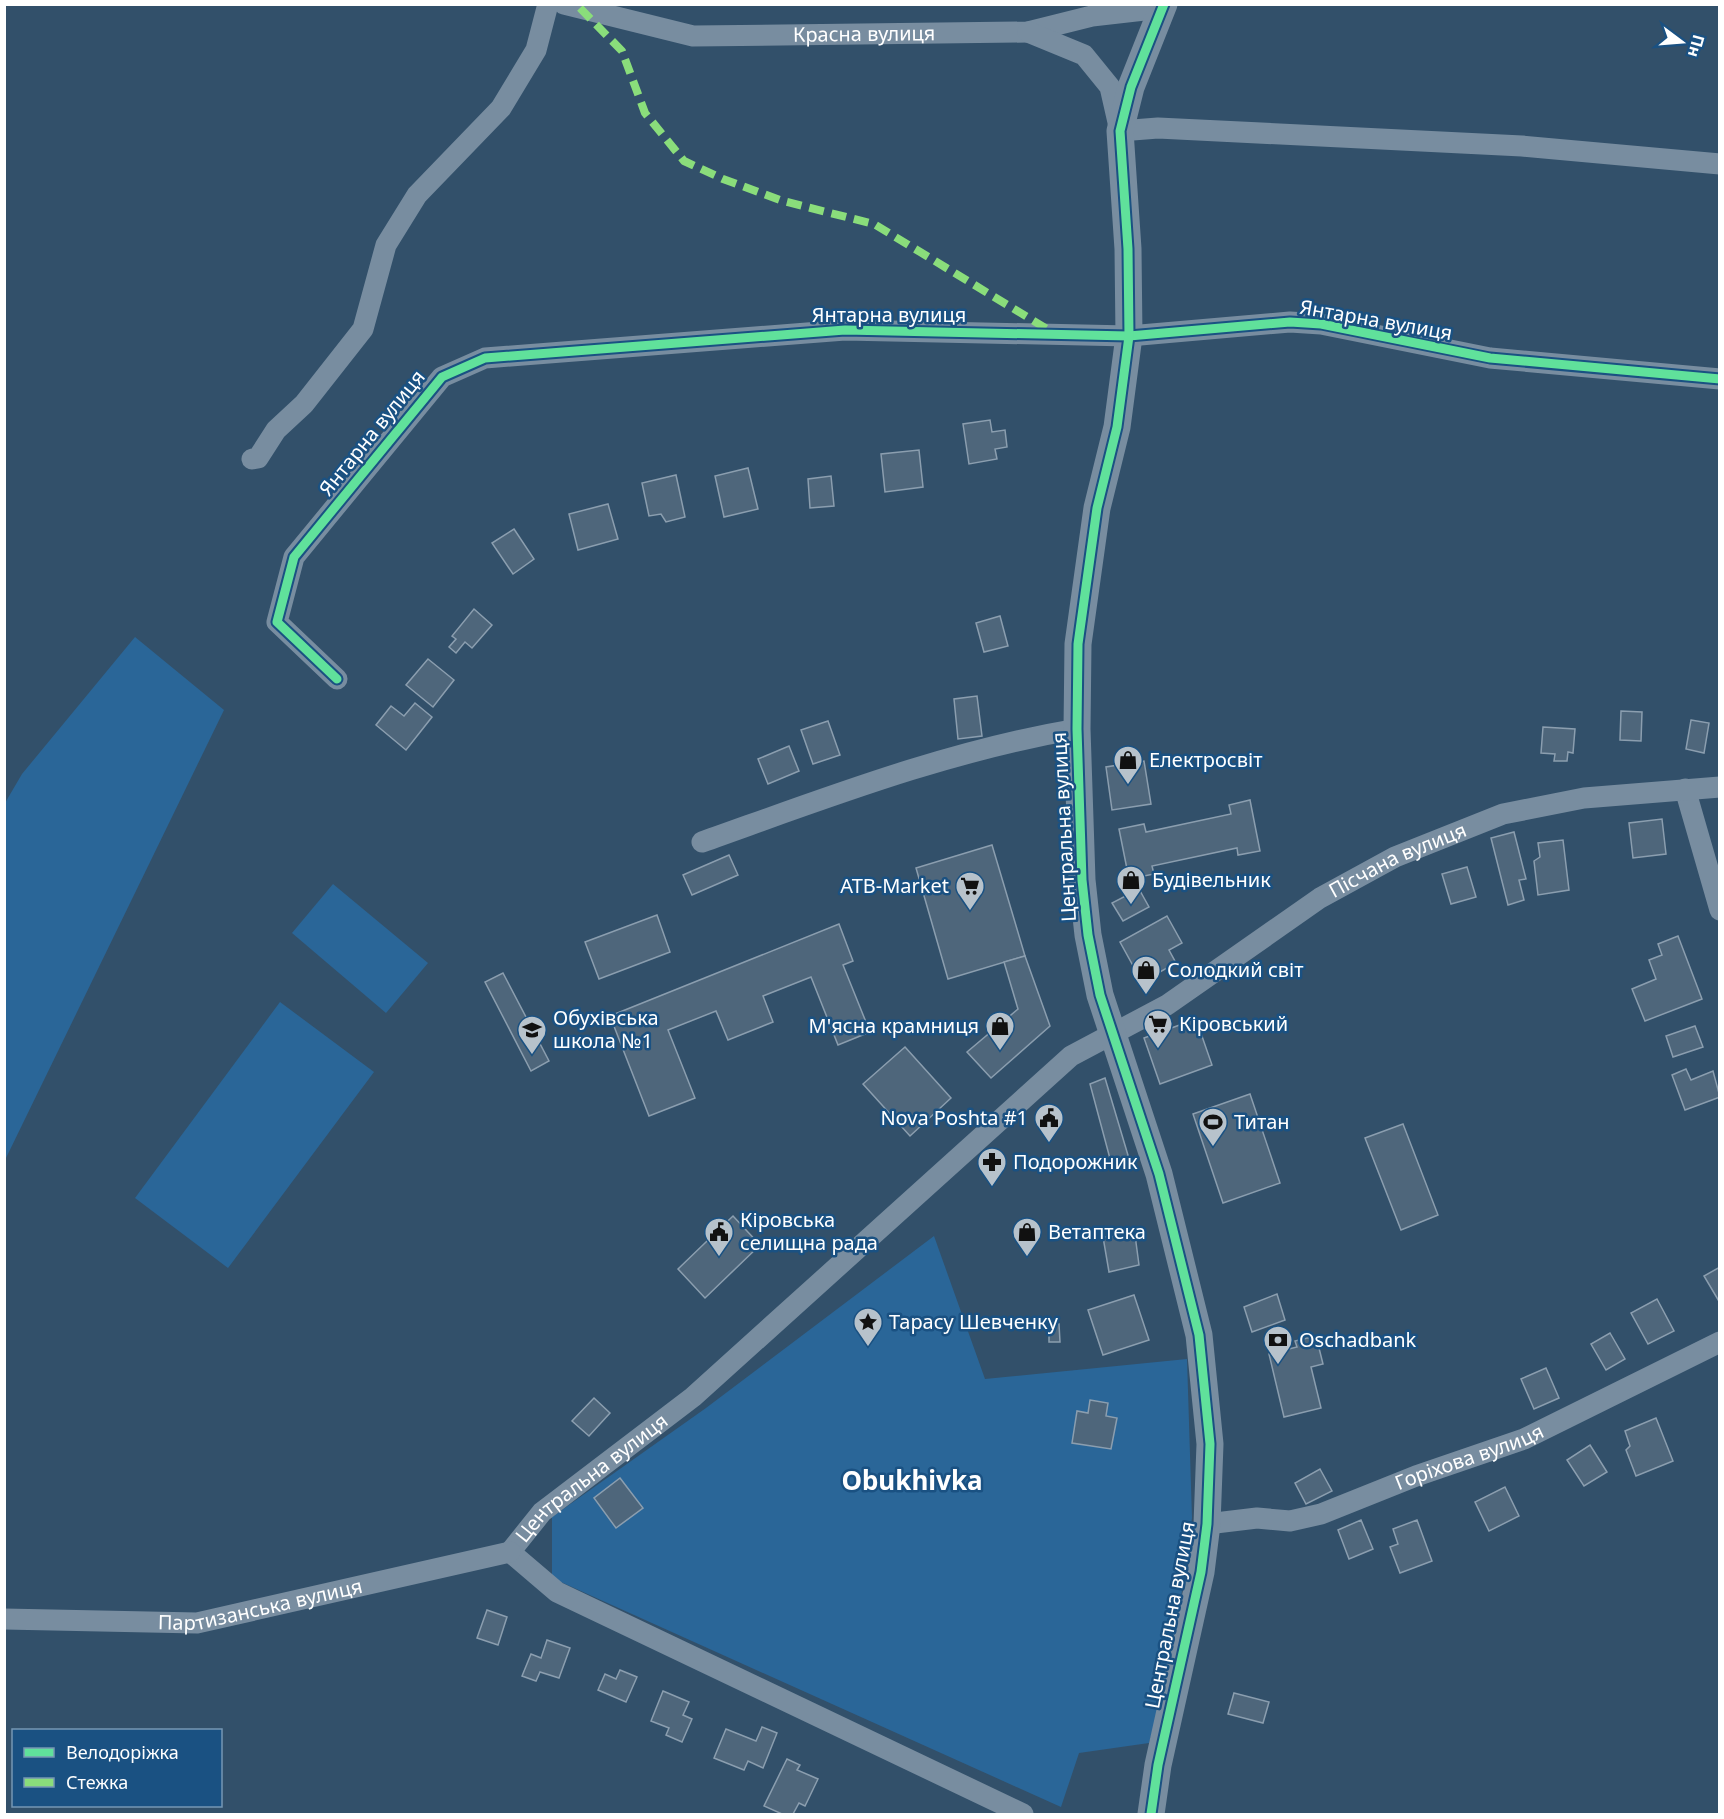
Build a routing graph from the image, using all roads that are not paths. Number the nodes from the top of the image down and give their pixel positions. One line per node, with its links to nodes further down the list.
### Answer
1 (548, 4): 9 (street)
2 (564, 4): 4 (street, Красна вулиця)
3 (1163, 6): 4 (street, Красна вулиця); 5 (street, Центральна вулиця)
4 (1028, 32): 5 (street)
5 (1120, 131): 6 (street); 7 (street, Центральна вулиця)
6 (1719, 164)
7 (1129, 336): 8 (street, Янтарна вулиця); 10 (street, Янтарна вулиця); 11 (street, Центральна вулиця)
8 (1719, 379)
9 (252, 459)
10 (337, 679)
11 (1077, 729): 14 (street); 16 (street, Центральна вулиця)
12 (1719, 787): 13 (street, Пісчана вулиця)
13 (1685, 789): 15 (street); 16 (street, Пісчана вулиця)
14 (702, 842)
15 (1719, 910)
16 (1114, 1034): 18 (street, Центральна вулиця); 19 (street, Центральна вулиця)
17 (1719, 1342): 18 (street, Горіхова вулиця)
18 (1207, 1524): 22 (street, Центральна вулиця)
19 (510, 1552): 20 (street, Партизанська вулиця); 21 (street, Центральна вулиця)
20 (4, 1619)
21 (1023, 1815)
22 (1151, 1815)

